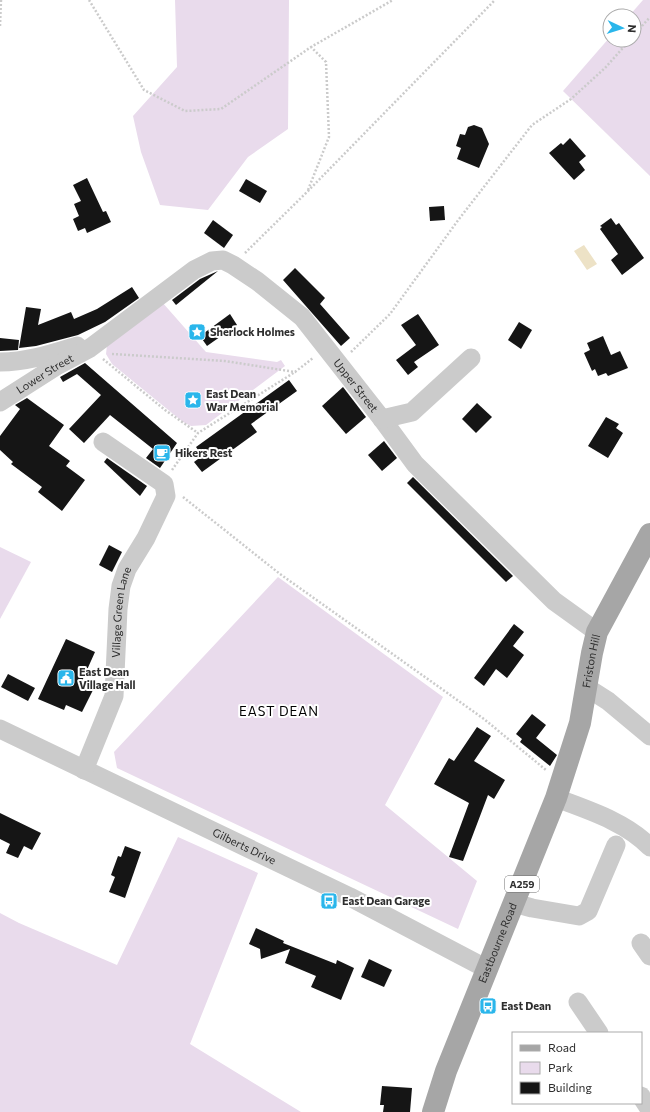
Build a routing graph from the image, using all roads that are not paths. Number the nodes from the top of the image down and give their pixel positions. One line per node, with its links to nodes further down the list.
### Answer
1 (90, 348): 3 (street); 4 (street, Lower Street); 5 (street, Upper Street)
2 (471, 358): 5 (street)
3 (0, 362)
4 (0, 402)
5 (382, 419): 8 (street, Upper Street)
6 (103, 442): 12 (street, Village Green Lane)
7 (650, 534): 8 (main road, Friston Hill / A259)
8 (597, 632): 9 (main road, Friston Hill / A259)
9 (586, 687): 11 (street); 13 (main road, Friston Hill / A259)
10 (0, 729): 12 (street, Gilberts Drive)
11 (650, 736)
12 (84, 770): 17 (street, Gilberts Drive)
13 (559, 789): 15 (street); 16 (main road, Eastbourne Road / A259)
14 (616, 845): 16 (street)
15 (650, 847)
16 (514, 903): 17 (main road, Eastbourne Road / A259)
17 (487, 969): 22 (main road, Eastbourne Road / A259)
18 (578, 1002): 19 (street)
19 (598, 1032)
20 (642, 1098): 21 (street)
21 (650, 1110)
22 (433, 1112)

